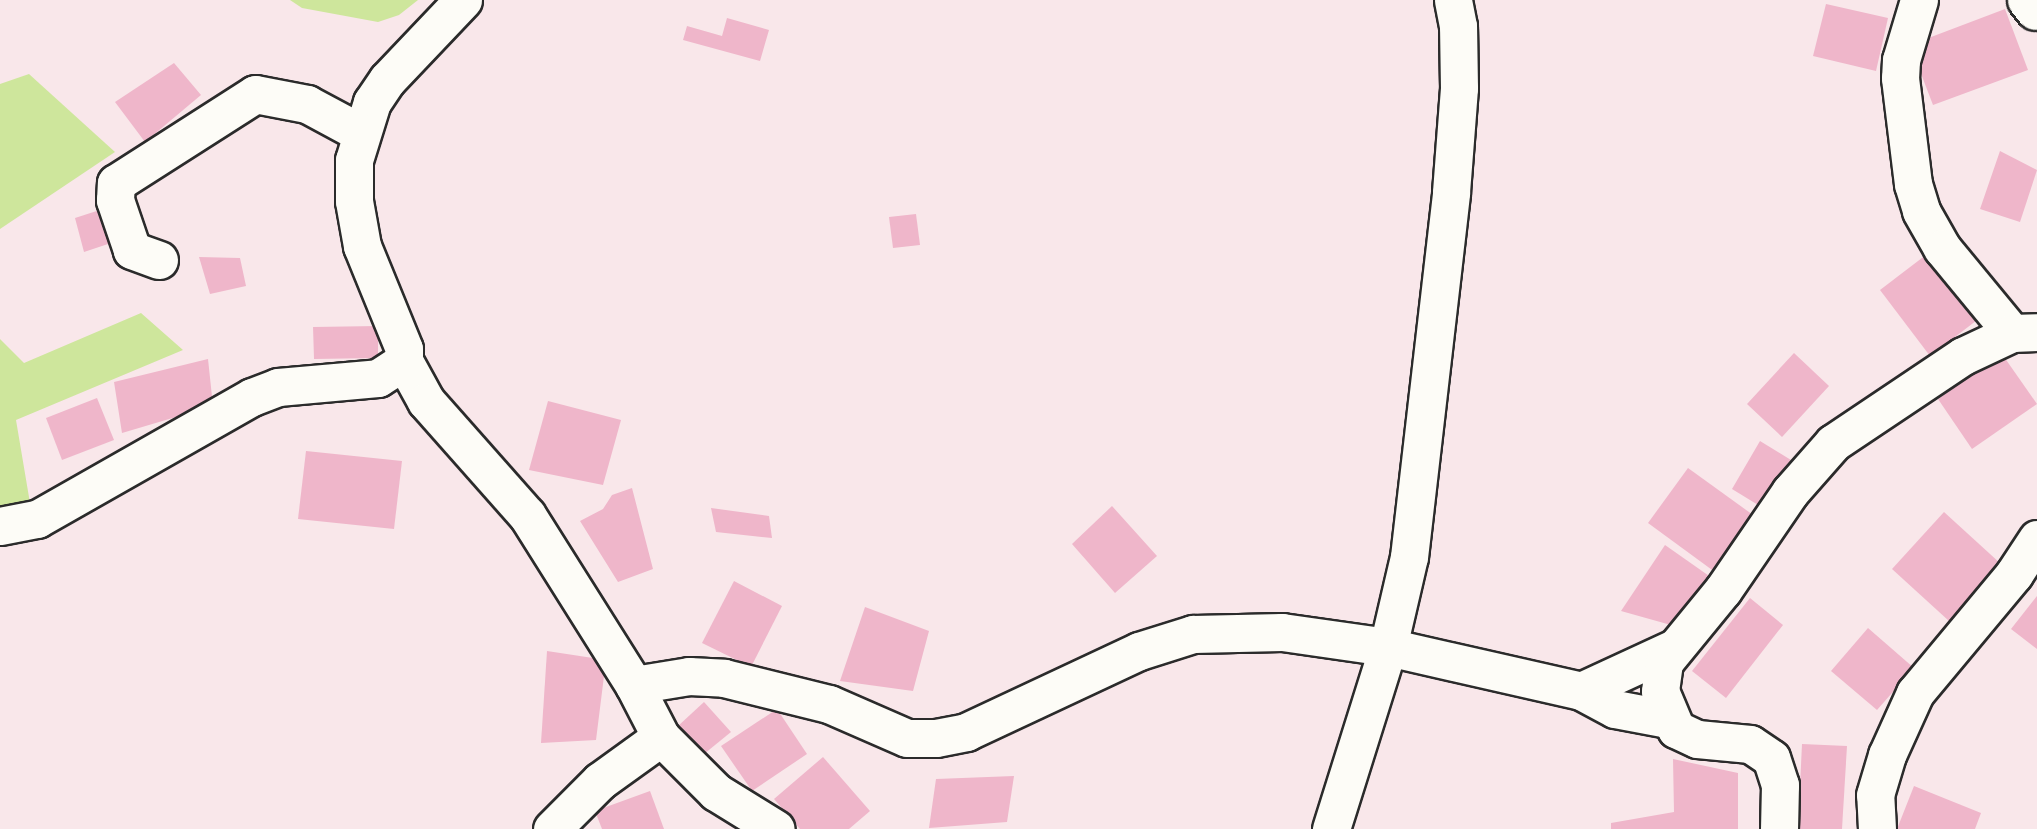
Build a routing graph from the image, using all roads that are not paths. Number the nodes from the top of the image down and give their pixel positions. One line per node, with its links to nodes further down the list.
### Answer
1 (463, 0): 4 (street)
2 (1453, 0): 10 (street)
3 (1919, 0): 6 (street)
4 (361, 132): 5 (street); 7 (street)
5 (159, 260)
6 (2024, 333): 11 (street)
7 (404, 361): 8 (street); 12 (street)
8 (0, 526)
9 (2037, 539): 20 (street)
10 (1388, 647): 12 (street); 13 (street); 18 (street)
11 (1674, 648): 13 (street); 14 (street)
12 (634, 685): 15 (street)
13 (1581, 691): 14 (street)
14 (1668, 719): 19 (street)
15 (662, 737): 16 (street); 17 (street)
16 (552, 829)
17 (776, 829)
18 (1331, 829)
19 (1779, 829)
20 (1877, 829)

